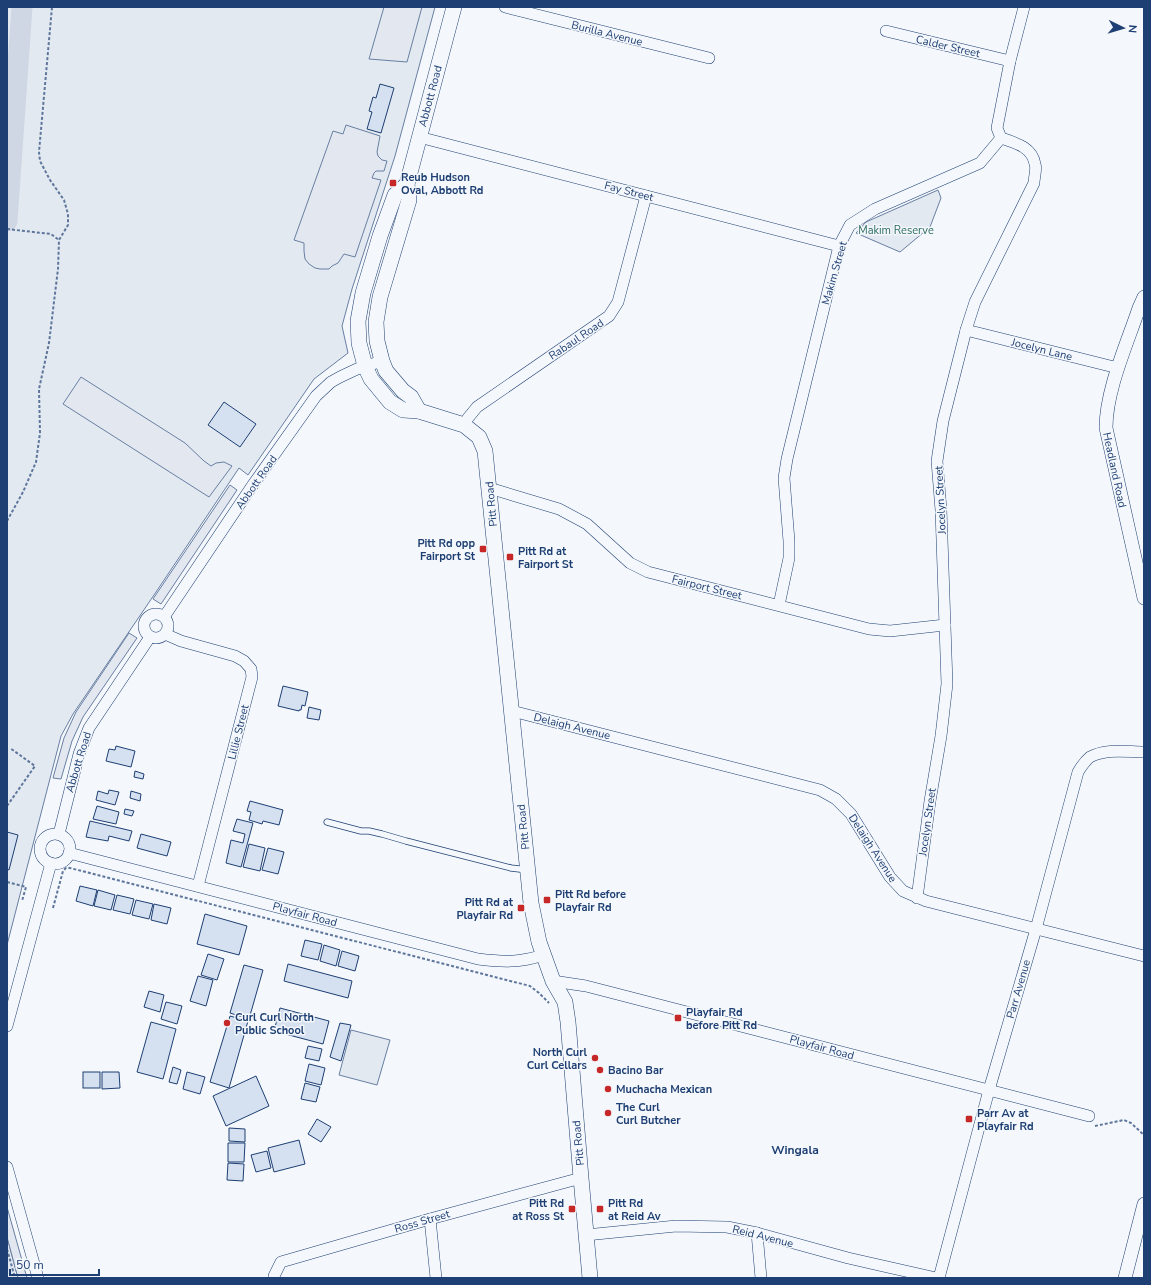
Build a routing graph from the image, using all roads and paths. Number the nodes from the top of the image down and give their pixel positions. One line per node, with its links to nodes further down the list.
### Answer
1 (52, 7): 13 (path)
2 (454, 7): 8 (main road, Abbott Road)
3 (505, 7): 6 (street, Burilla Avenue)
4 (1024, 7): 7 (street)
5 (886, 31): 7 (street, Calder Street)
6 (709, 58)
7 (1010, 61): 9 (street)
8 (419, 137): 10 (main road, Abbott Road); 11 (street, Fay Street)
9 (1001, 138): 14 (street, Makim Street); 16 (street, Jocelyn Street)
10 (406, 184): 17 (main road, Abbott Road); 18 (main road, Abbott Road)
11 (646, 196): 14 (street, Fay Street); 21 (street, Rabaul Road)
12 (7, 229): 13 (path)
13 (60, 240): 23 (path)
14 (839, 246): 25 (street, Makim Street)
15 (1144, 297): 19 (street, Headland Road)
16 (966, 330): 19 (street, Jocelyn Lane); 27 (street, Jocelyn Street)
17 (382, 361): 18 (street, Abbott Road); 20 (main road)
18 (365, 366): 20 (main road, Pitt Road); 26 (street, Abbott Road)
19 (1118, 368): 24 (street, Headland Road)
20 (419, 410): 21 (main road, Pitt Road)
21 (464, 425): 22 (main road, Pitt Road)
22 (489, 488): 25 (street, Fairport Street); 30 (main road, Pitt Road)
23 (7, 521)
24 (1144, 598)
25 (779, 605): 27 (street, Fairport Street)
26 (164, 617): 28 (street); 29 (street)
27 (945, 625): 41 (street, Jocelyn Street)
28 (165, 634): 29 (street); 40 (street, Lillie Street)
29 (150, 636): 35 (street, Abbott Road)
30 (512, 711): 38 (main road, Pitt Road); 41 (street, Delaigh Avenue)
31 (10, 748): 33 (path)
32 (1144, 752): 44 (street, Parr Avenue)
33 (7, 806)
34 (327, 822): 38 (lane)
35 (59, 834): 36 (street); 37 (street)
36 (69, 852): 37 (street); 40 (street, Playfair Road)
37 (51, 863): 49 (street)
38 (528, 870): 45 (main road, Pitt Road)
39 (7, 882): 42 (path)
40 (198, 886): 45 (street, Playfair Road)
41 (917, 898): 44 (street, Delaigh Avenue)
42 (22, 901)
43 (53, 908): 48 (path)
44 (1036, 929): 46 (street, Delaigh Avenue); 50 (street, Parr Avenue)
45 (543, 955): 47 (main road, Pitt Road)
46 (1144, 956)
47 (554, 981): 50 (street, Playfair Road); 55 (main road, Pitt Road)
48 (550, 1004)
49 (7, 1026)
50 (989, 1090): 51 (street, Playfair Road); 68 (street, Parr Avenue)
51 (1089, 1116)
52 (1090, 1127): 53 (path)
53 (1144, 1135)
54 (7, 1167): 62 (street)
55 (581, 1178): 57 (street, Ross Street); 59 (main road, Pitt Road)
56 (1144, 1204): 69 (street)
57 (430, 1219): 63 (street, Ross Street); 64 (street)
58 (757, 1233): 59 (street, Reid Avenue); 66 (street); 67 (street, Reid Avenue)
59 (586, 1234): 65 (main road, Pitt Road)
60 (7, 1249): 61 (path)
61 (15, 1278)
62 (38, 1278)
63 (274, 1278)
64 (436, 1278)
65 (590, 1278)
66 (761, 1278)
67 (936, 1278)
68 (939, 1278)
69 (1125, 1278)

